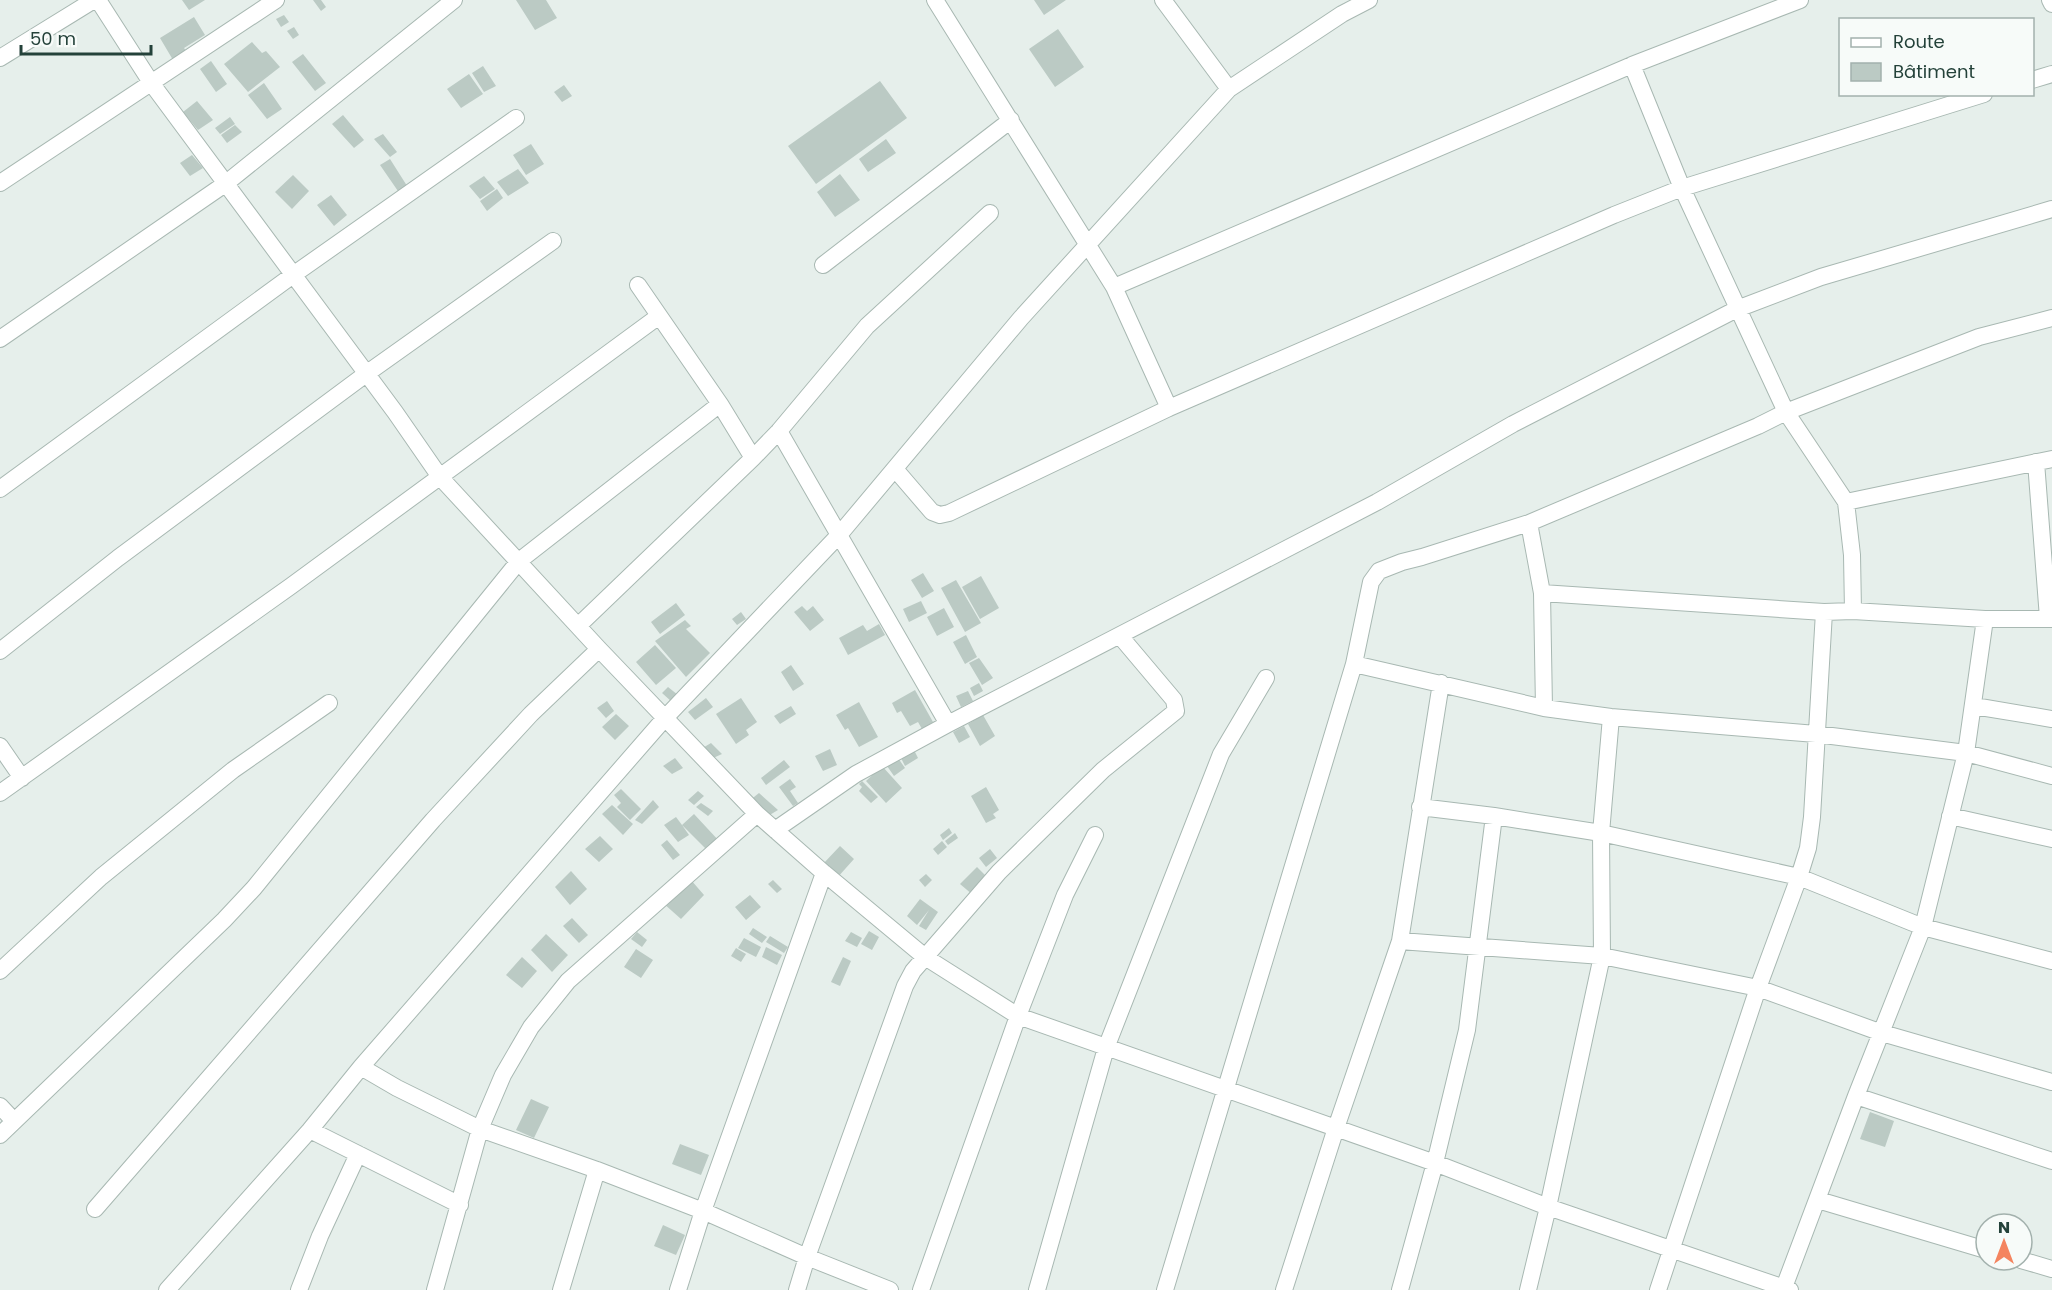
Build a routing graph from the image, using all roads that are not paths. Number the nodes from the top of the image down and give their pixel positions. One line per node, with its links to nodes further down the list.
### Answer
1 (96, 0): 8 (street); 12 (street)
2 (276, 0): 12 (street)
3 (454, 0): 18 (street)
4 (935, 0): 16 (street)
5 (1163, 0): 13 (street)
6 (1369, 0): 13 (street)
7 (1800, 0): 9 (street)
8 (0, 58)
9 (1632, 65): 19 (street); 27 (street)
10 (2052, 74): 11 (street)
11 (2034, 79)
12 (152, 84): 17 (street); 18 (street)
13 (1229, 89): 23 (street)
14 (1978, 96): 19 (street)
15 (516, 118): 25 (street)
16 (1011, 120): 23 (street); 24 (street)
17 (0, 183)
18 (225, 183): 25 (street); 31 (street)
19 (1682, 188): 28 (street); 34 (street)
20 (2052, 208): 28 (street)
21 (990, 213): 36 (street)
22 (553, 241): 32 (street)
23 (1087, 245): 27 (street); 39 (street)
24 (823, 265)
25 (293, 275): 32 (street); 41 (street)
26 (638, 285): 29 (street)
27 (1114, 287): 34 (street)
28 (1737, 309): 35 (street); 52 (street)
29 (659, 316): 33 (street); 40 (street)
30 (2052, 318): 35 (street)
31 (0, 339)
32 (366, 374): 40 (street); 54 (street)
33 (720, 404): 37 (street); 45 (street)
34 (1169, 408): 39 (street)
35 (1786, 412): 42 (street); 43 (street)
36 (779, 431): 37 (street); 44 (street)
37 (753, 458): 51 (street)
38 (2044, 461): 42 (street); 50 (street)
39 (895, 468): 44 (street)
40 (440, 477): 45 (street); 69 (street)
41 (0, 489)
42 (1846, 502): 47 (street)
43 (1528, 522): 46 (street); 55 (street)
44 (839, 535): 62 (street); 64 (street)
45 (519, 561): 51 (street); 97 (street)
46 (1542, 593): 48 (street); 60 (street)
47 (1853, 611): 48 (street); 49 (street)
48 (1824, 612): 65 (street)
49 (1985, 619): 50 (street); 59 (street)
50 (2050, 619)
51 (578, 626): 53 (street)
52 (1120, 636): 64 (street); 85 (street)
53 (599, 649): 62 (street); 109 (street)
54 (0, 651)
55 (1354, 664): 57 (street); 94 (street)
56 (1266, 678): 91 (street)
57 (1441, 683): 60 (street); 71 (street)
58 (329, 703): 87 (street)
59 (1974, 706): 63 (street); 67 (street)
60 (1544, 708): 61 (street)
61 (1611, 717): 65 (street); 76 (street)
62 (665, 718): 72 (street); 92 (street)
63 (2052, 719)
64 (948, 724): 75 (street)
65 (1816, 734): 67 (street); 80 (street)
66 (0, 746): 69 (street)
67 (1966, 753): 68 (street); 74 (street)
68 (2052, 776)
69 (22, 778): 70 (street)
70 (0, 793)
71 (1420, 807): 73 (street); 82 (street)
72 (757, 814): 75 (street); 99 (street)
73 (1494, 816): 76 (street); 83 (street)
74 (1950, 816): 78 (street); 81 (street)
75 (775, 830): 79 (street)
76 (1601, 833): 80 (street); 84 (street)
77 (1095, 835): 89 (street)
78 (2052, 839)
79 (824, 873): 85 (street); 110 (street)
80 (1799, 877): 81 (street); 88 (street)
81 (1923, 927): 86 (street); 90 (street)
82 (1400, 941): 83 (street); 98 (street)
83 (1478, 947): 84 (street); 104 (street)
84 (1602, 956): 88 (street); 108 (street)
85 (925, 957): 89 (street); 113 (street)
86 (2052, 961)
87 (0, 971)
88 (1758, 988): 90 (street); 112 (street)
89 (1018, 1016): 91 (street); 124 (street)
90 (1881, 1033): 93 (street); 95 (street)
91 (1106, 1048): 94 (street); 125 (street)
92 (361, 1068): 99 (street); 100 (street)
93 (2052, 1082)
94 (1227, 1090): 98 (street); 126 (street)
95 (1856, 1096): 103 (street); 106 (street)
96 (0, 1106): 97 (street)
97 (14, 1121): 101 (street)
98 (1336, 1128): 104 (street); 127 (street)
99 (480, 1129): 105 (street); 107 (street)
100 (310, 1130): 102 (street); 117 (street)
101 (0, 1136)
102 (358, 1154): 107 (street); 118 (street)
103 (2052, 1161)
104 (1435, 1163): 108 (street); 128 (street)
105 (597, 1170): 110 (street); 120 (street)
106 (1818, 1200): 111 (street); 116 (street)
107 (460, 1205): 119 (street)
108 (1548, 1207): 112 (street); 129 (street)
109 (95, 1209)
110 (703, 1210): 113 (street); 121 (street)
111 (1974, 1246)
112 (1670, 1250): 116 (street); 130 (street)
113 (807, 1257): 122 (street); 123 (street)
114 (2034, 1264): 115 (street)
115 (2052, 1269)
116 (1786, 1289)
117 (167, 1290)
118 (299, 1290)
119 (435, 1290)
120 (561, 1290)
121 (678, 1290)
122 (797, 1290)
123 (890, 1290)
124 (921, 1290)
125 (1037, 1290)
126 (1165, 1290)
127 (1284, 1290)
128 (1400, 1290)
129 (1528, 1290)
130 (1658, 1290)

